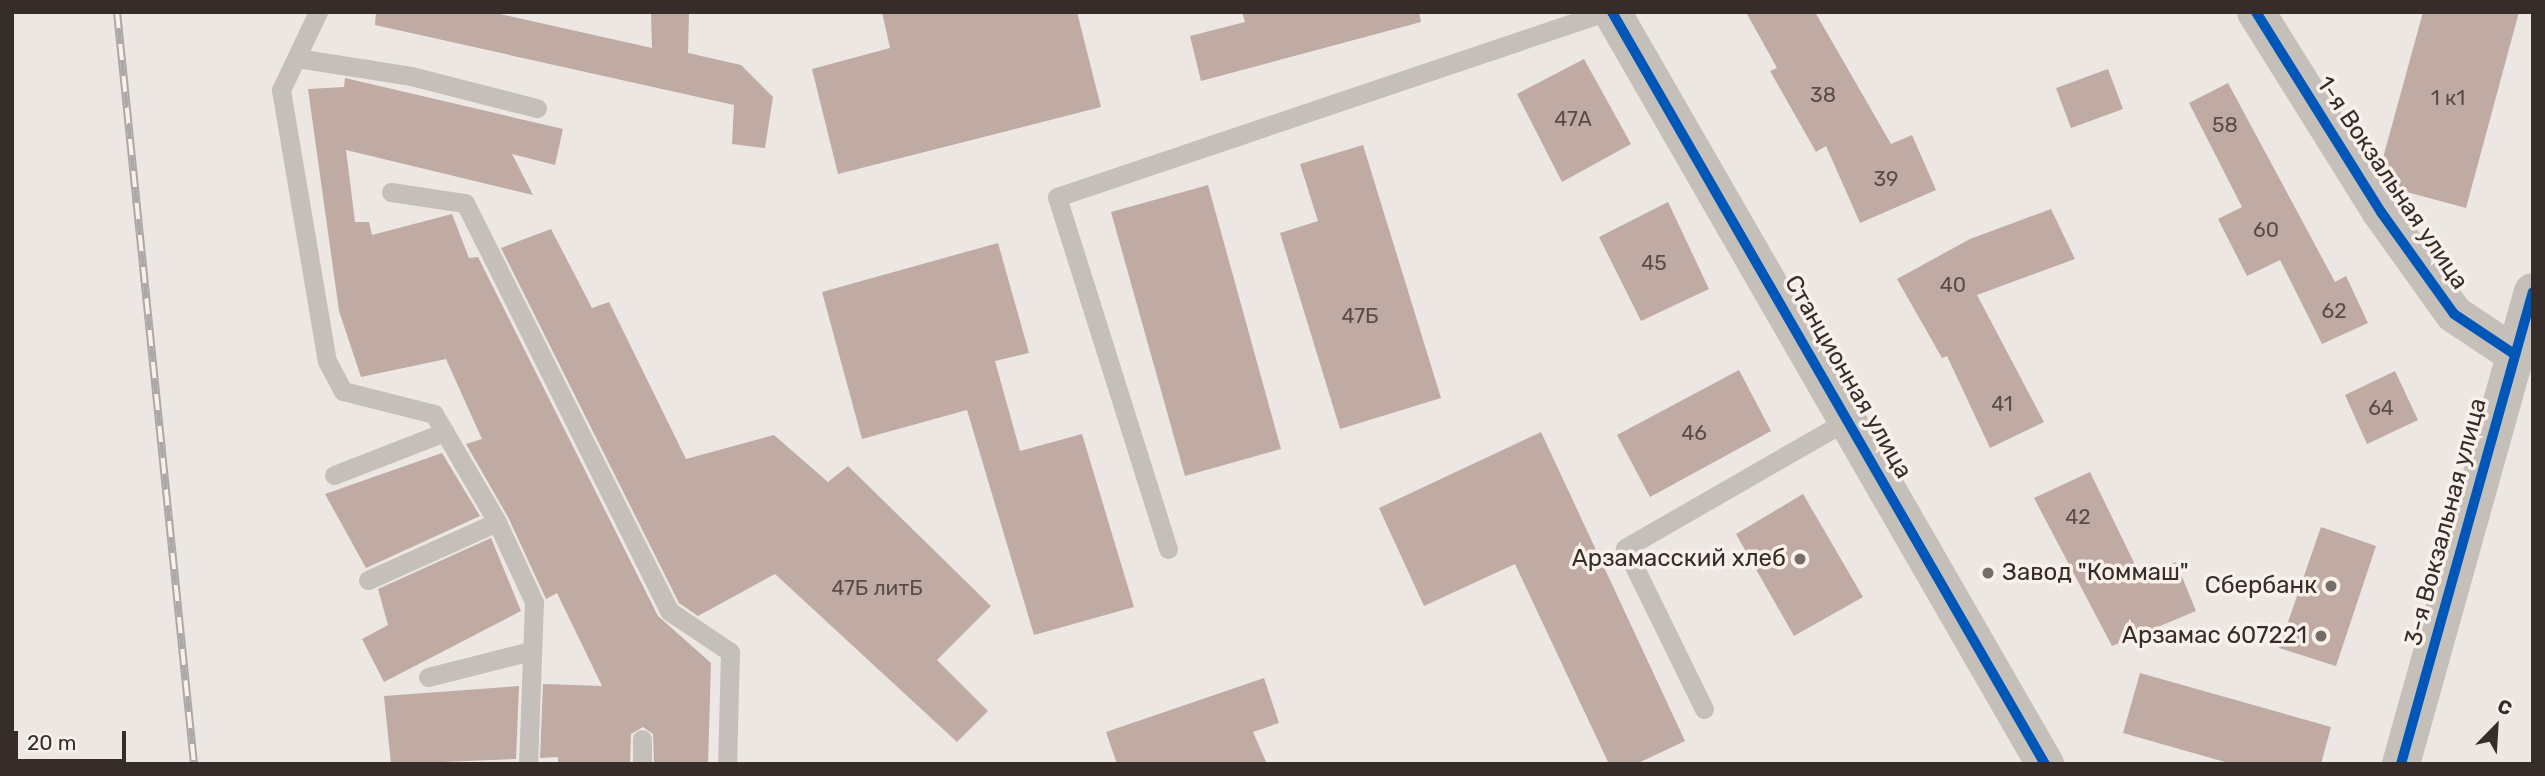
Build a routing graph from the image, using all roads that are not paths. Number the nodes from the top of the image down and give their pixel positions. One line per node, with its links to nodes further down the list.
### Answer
1 (317, 12): 5 (lane)
2 (1605, 12): 14 (lane)
3 (1612, 12): 10 (street, Станционная улица)
4 (2256, 12): 9 (street, 1-я Вокзальная улица)
5 (297, 58): 6 (lane); 11 (lane)
6 (537, 108)
7 (390, 192): 22 (lane)
8 (2533, 292): 9 (street, 3-я Вокзальная улица)
9 (2514, 354): 24 (street, 3-я Вокзальная улица)
10 (1849, 419): 18 (lane); 23 (street, Станционная улица)
11 (445, 432): 12 (lane); 13 (lane)
12 (334, 475)
13 (497, 522): 15 (lane); 16 (lane)
14 (1168, 549)
15 (368, 580)
16 (531, 651): 17 (lane); 20 (lane)
17 (428, 677)
18 (1704, 709)
19 (642, 739): 21 (lane)
20 (528, 764)
21 (642, 764)
22 (727, 764)
23 (2045, 764)
24 (2401, 764)

